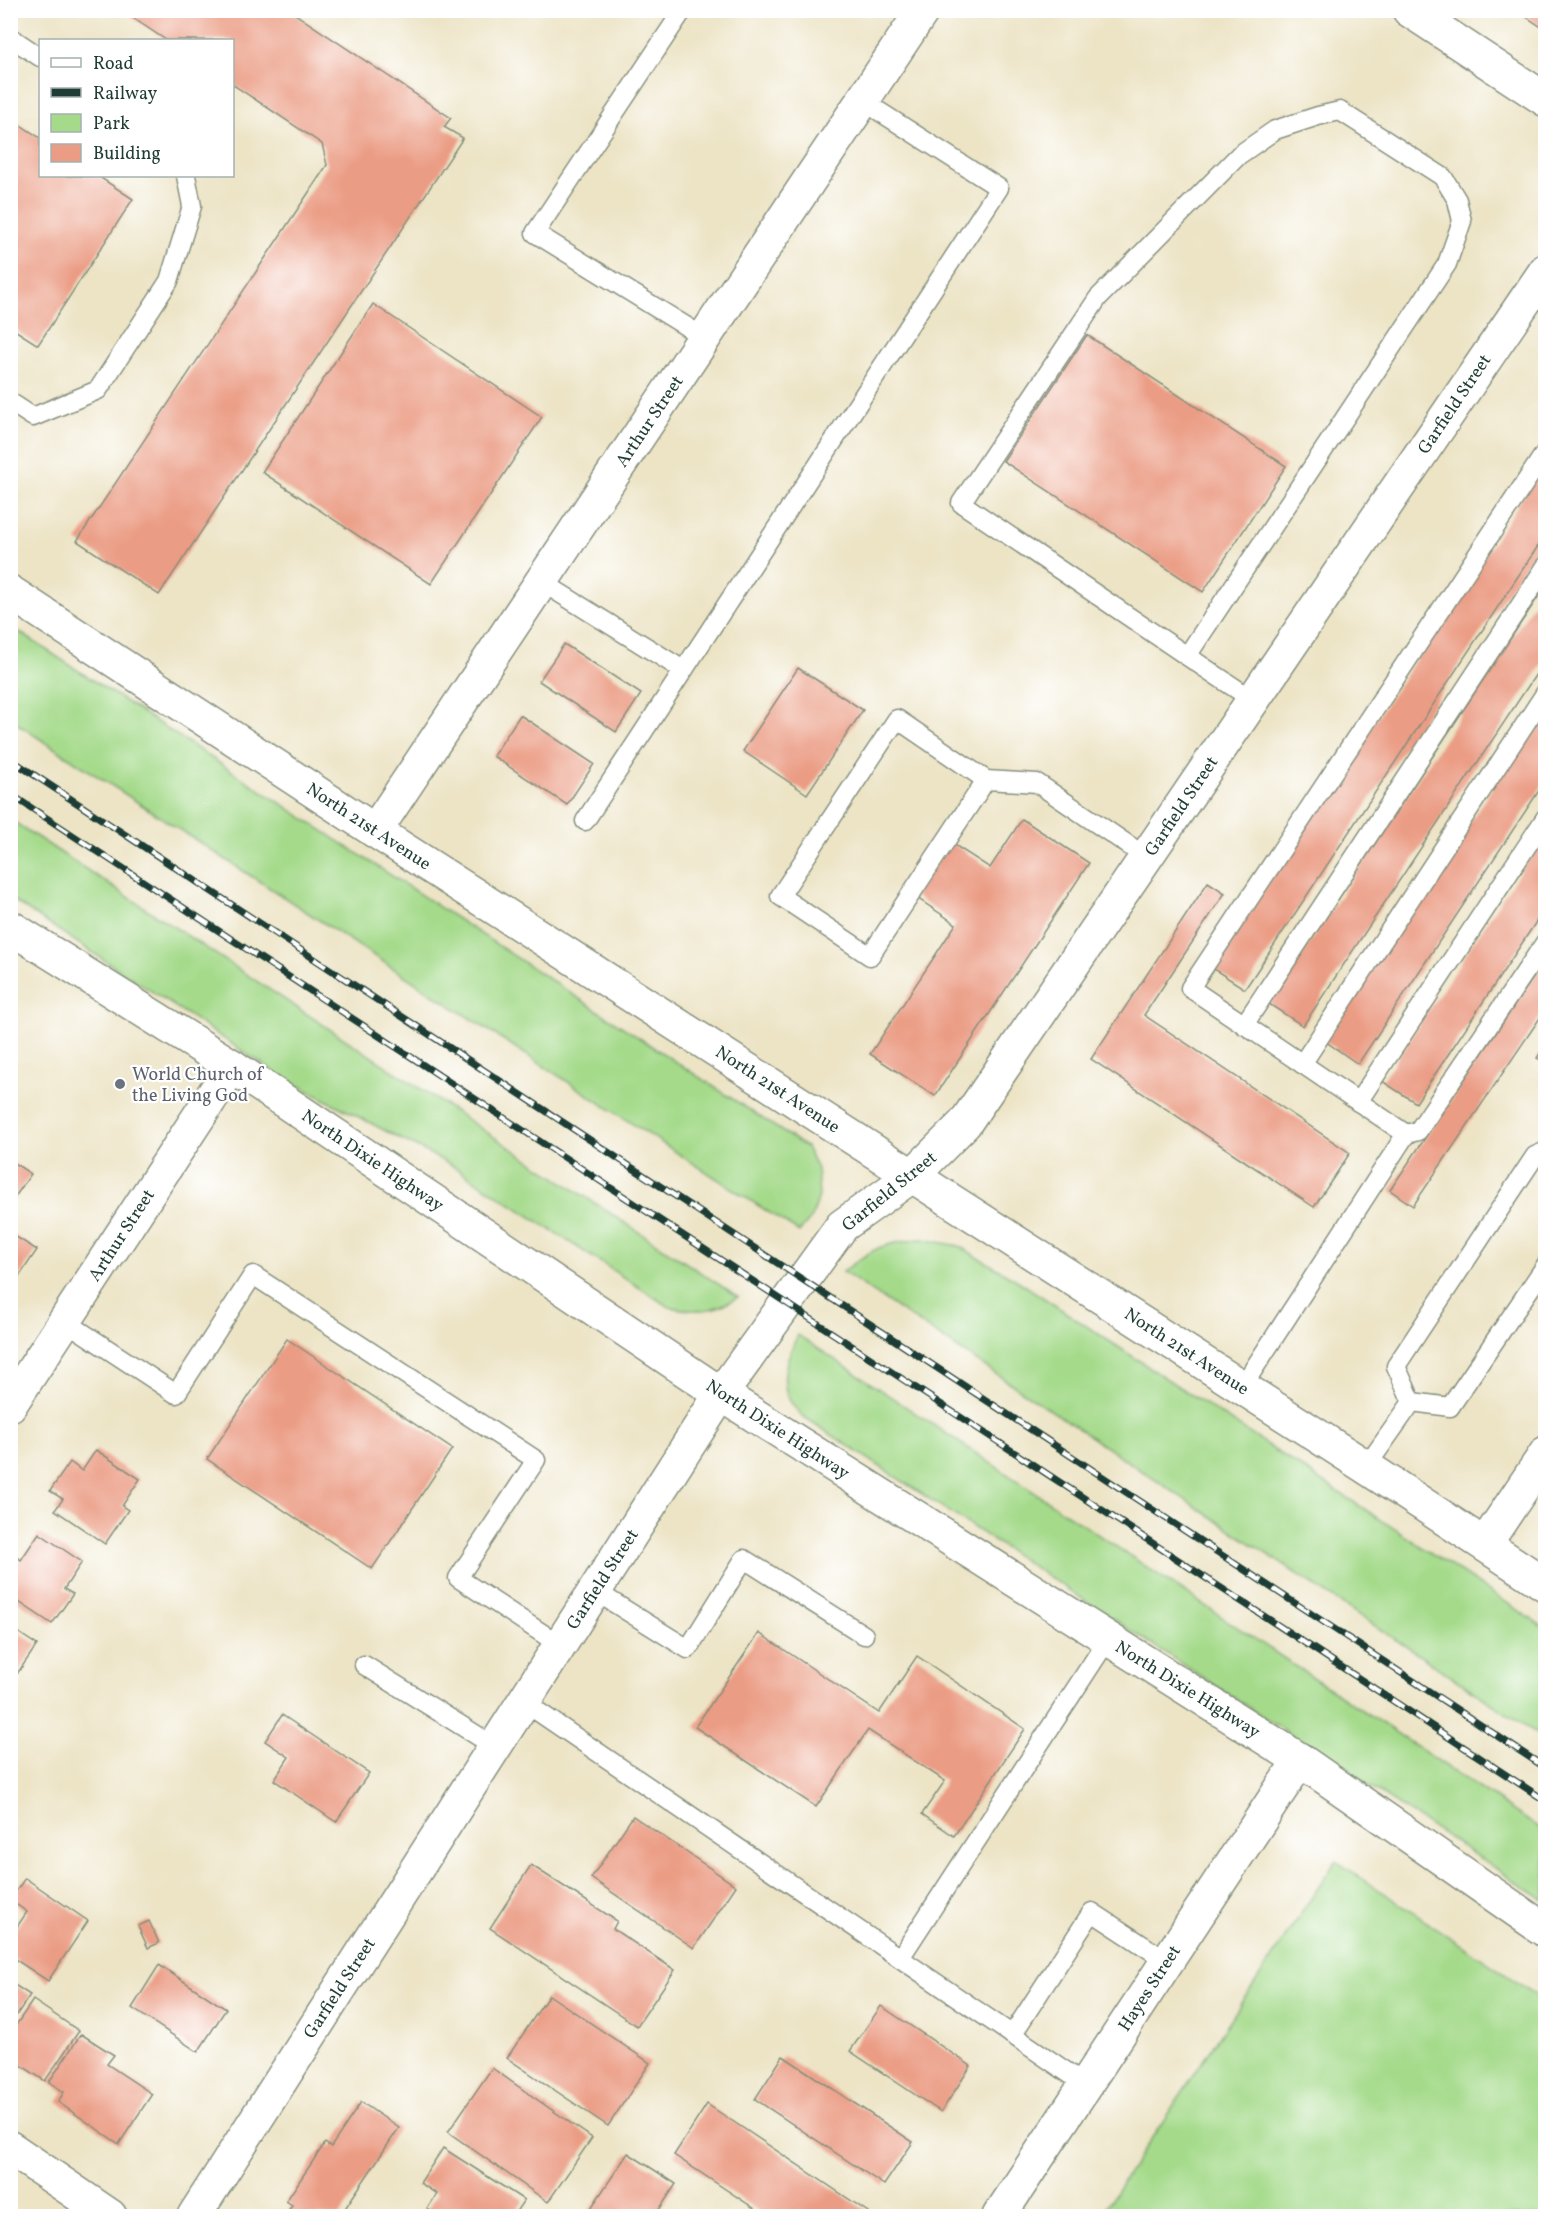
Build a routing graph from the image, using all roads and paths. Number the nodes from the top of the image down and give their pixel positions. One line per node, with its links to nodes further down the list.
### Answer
1 (683, 10): 10 (lane)
2 (923, 10): 7 (street, Arthur Street)
3 (1409, 10): 6 (street)
4 (10, 37): 5 (lane)
5 (39, 56)
6 (1545, 100)
7 (863, 101): 10 (street, Arthur Street); 17 (lane)
8 (186, 177): 11 (lane)
9 (1545, 270): 19 (street, Garfield Street)
10 (705, 338): 14 (street, Arthur Street)
11 (10, 402)
12 (1545, 451): 27 (lane)
13 (1545, 566): 27 (lane)
14 (542, 582): 17 (lane); 23 (street, Arthur Street)
15 (10, 592): 23 (street, North 21st Avenue)
16 (1187, 656): 16 (lane); 19 (lane)
17 (683, 670): 22 (lane)
18 (1545, 692): 28 (lane)
19 (1253, 700): 24 (street, Garfield Street)
20 (986, 780): 20 (lane); 24 (lane)
21 (1545, 817): 30 (lane)
22 (585, 821)
23 (375, 831): 33 (street, North 21st Avenue)
24 (1146, 857): 33 (street, Garfield Street)
25 (10, 927): 29 (street, North Dixie Highway)
26 (1545, 941): 31 (lane)
27 (1244, 1025): 28 (lane)
28 (1302, 1064): 30 (lane)
29 (232, 1066): 35 (street, Arthur Street); 38 (street, North Dixie Highway)
30 (1358, 1102): 31 (lane)
31 (1406, 1134): 37 (lane)
32 (1545, 1151): 39 (lane)
33 (913, 1175): 37 (street, North 21st Avenue); 38 (street, Garfield Street)
34 (1545, 1265): 39 (lane)
35 (65, 1322): 36 (street, Arthur Street); 47 (lane)
36 (16, 1384)
37 (1242, 1387): 41 (street, North 21st Avenue)
38 (721, 1394): 44 (street, Garfield Street); 46 (street, North Dixie Highway)
39 (1412, 1402): 41 (lane)
40 (1545, 1453): 42 (street)
41 (1366, 1467): 42 (street, North 21st Avenue)
42 (1485, 1544): 43 (street, North 21st Avenue)
43 (1545, 1585)
44 (595, 1591): 45 (lane); 47 (street, Garfield Street)
45 (864, 1635)
46 (1108, 1639): 51 (street, North Dixie Highway); 53 (lane)
47 (560, 1645): 49 (street, Garfield Street)
48 (364, 1665): 50 (lane)
49 (524, 1702): 50 (street, Garfield Street); 53 (lane)
50 (494, 1746): 59 (street, Garfield Street)
51 (1300, 1760): 52 (street, North Dixie Highway); 54 (street, Hayes Street)
52 (1545, 1931)
53 (900, 1958): 55 (lane)
54 (1167, 1961): 55 (lane); 56 (street, Hayes Street)
55 (1012, 2035): 56 (lane)
56 (1086, 2085): 60 (street, Hayes Street)
57 (10, 2148): 58 (street)
58 (110, 2217)
59 (194, 2217)
60 (999, 2217)

